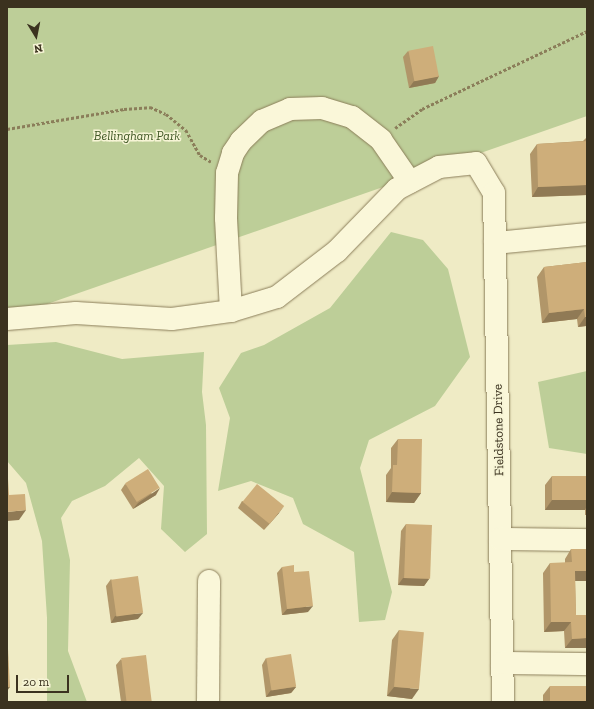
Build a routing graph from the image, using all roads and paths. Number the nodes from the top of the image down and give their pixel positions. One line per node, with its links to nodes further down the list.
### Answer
1 (587, 31): 3 (path)
2 (7, 129): 4 (path)
3 (381, 140): 4 (street); 5 (street)
4 (227, 173): 8 (street)
5 (410, 182): 7 (street, Fieldstone Drive); 8 (street)
6 (587, 234): 7 (street)
7 (496, 243): 10 (street, Fieldstone Drive)
8 (231, 311): 9 (street)
9 (7, 319)
10 (500, 539): 11 (street); 13 (street, Fieldstone Drive)
11 (587, 540)
12 (209, 581): 15 (street)
13 (502, 663): 14 (street); 16 (street, Fieldstone Drive)
14 (587, 664)
15 (208, 702)
16 (502, 702)

